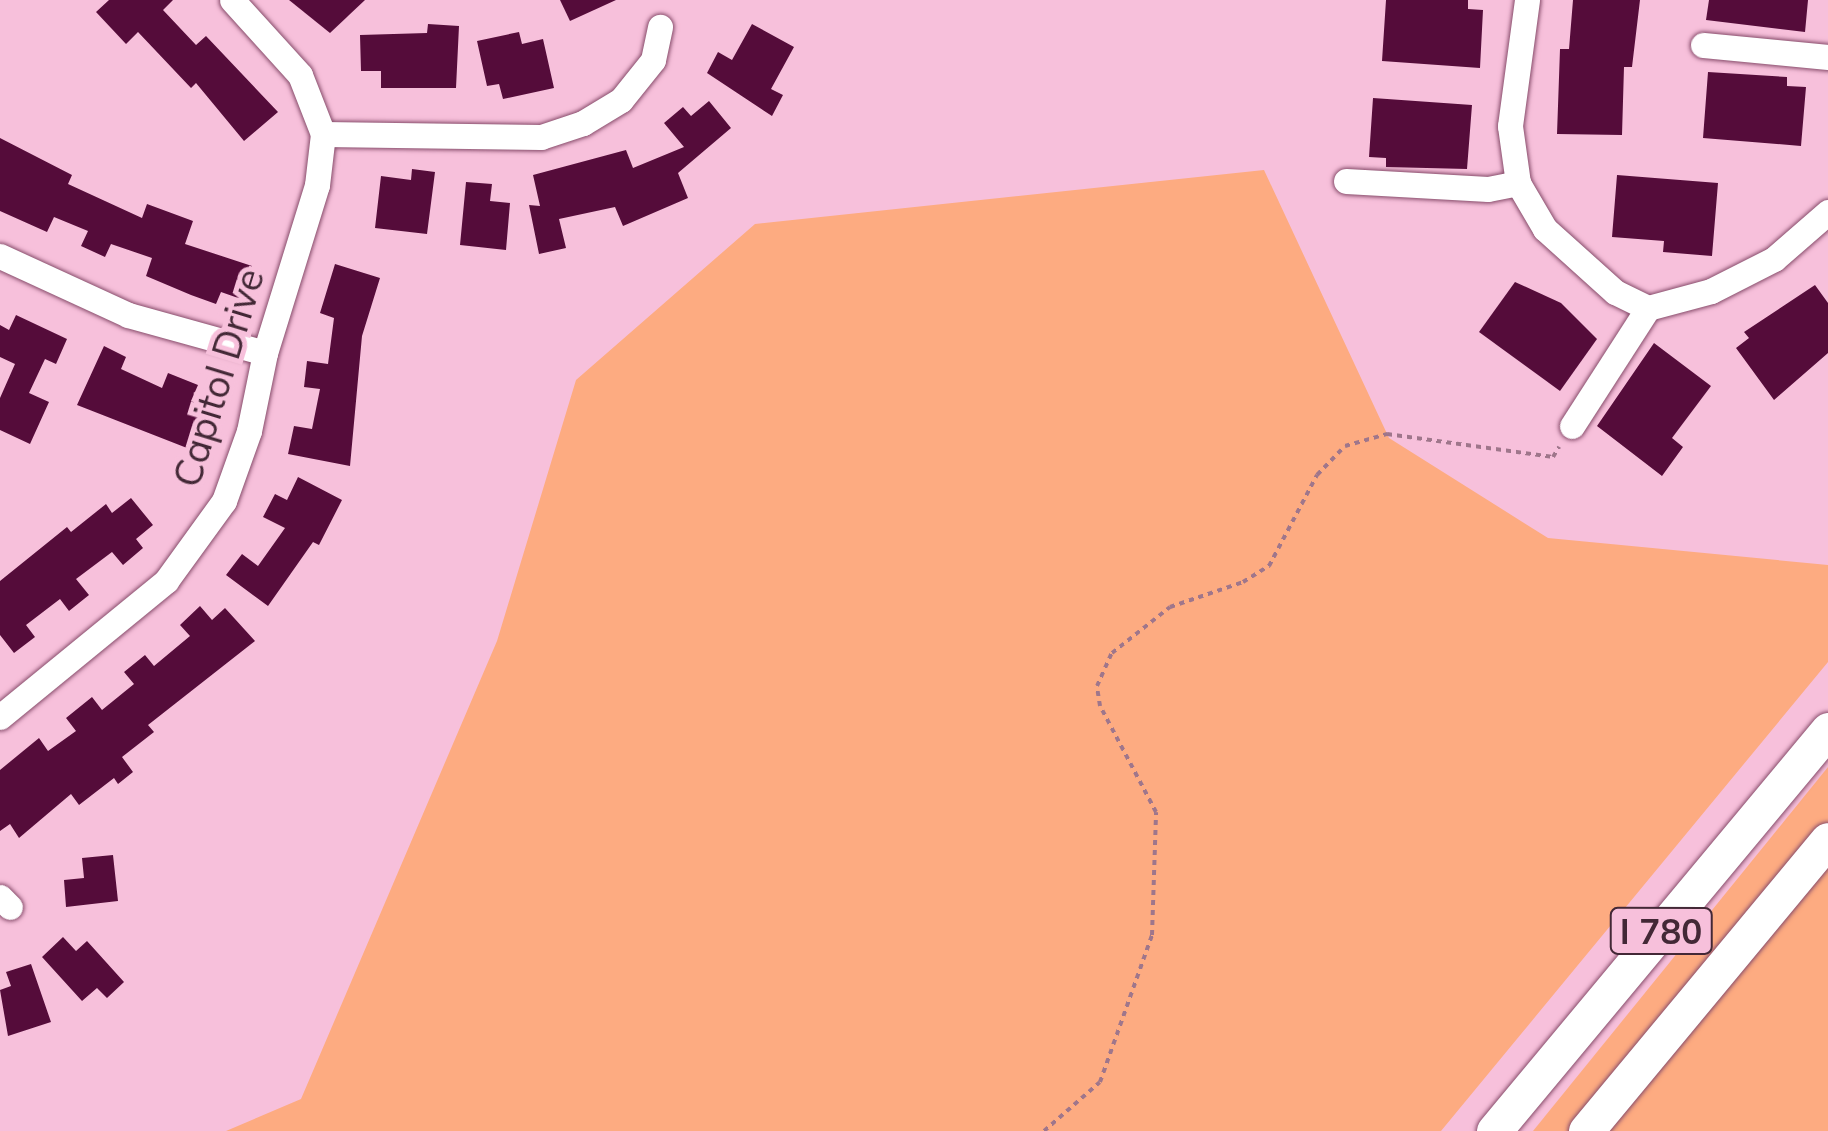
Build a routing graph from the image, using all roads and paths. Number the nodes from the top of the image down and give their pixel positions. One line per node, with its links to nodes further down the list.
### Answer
1 (232, 0): 6 (street)
2 (1526, 0): 8 (street)
3 (660, 28): 6 (street)
4 (1703, 45): 5 (street)
5 (1828, 57)
6 (323, 134): 12 (street, Capitol Drive)
7 (1346, 180): 8 (street)
8 (1518, 183): 11 (street)
9 (1828, 212): 11 (street)
10 (0, 256): 12 (street)
11 (1648, 308): 13 (street)
12 (265, 353): 14 (street, Capitol Drive)
13 (1572, 426): 17 (path)
14 (0, 717)
15 (1828, 730): 18 (highway, I 780)
16 (1828, 840): 19 (highway, I 780)
17 (1044, 1131)
18 (1494, 1131)
19 (1586, 1131)

